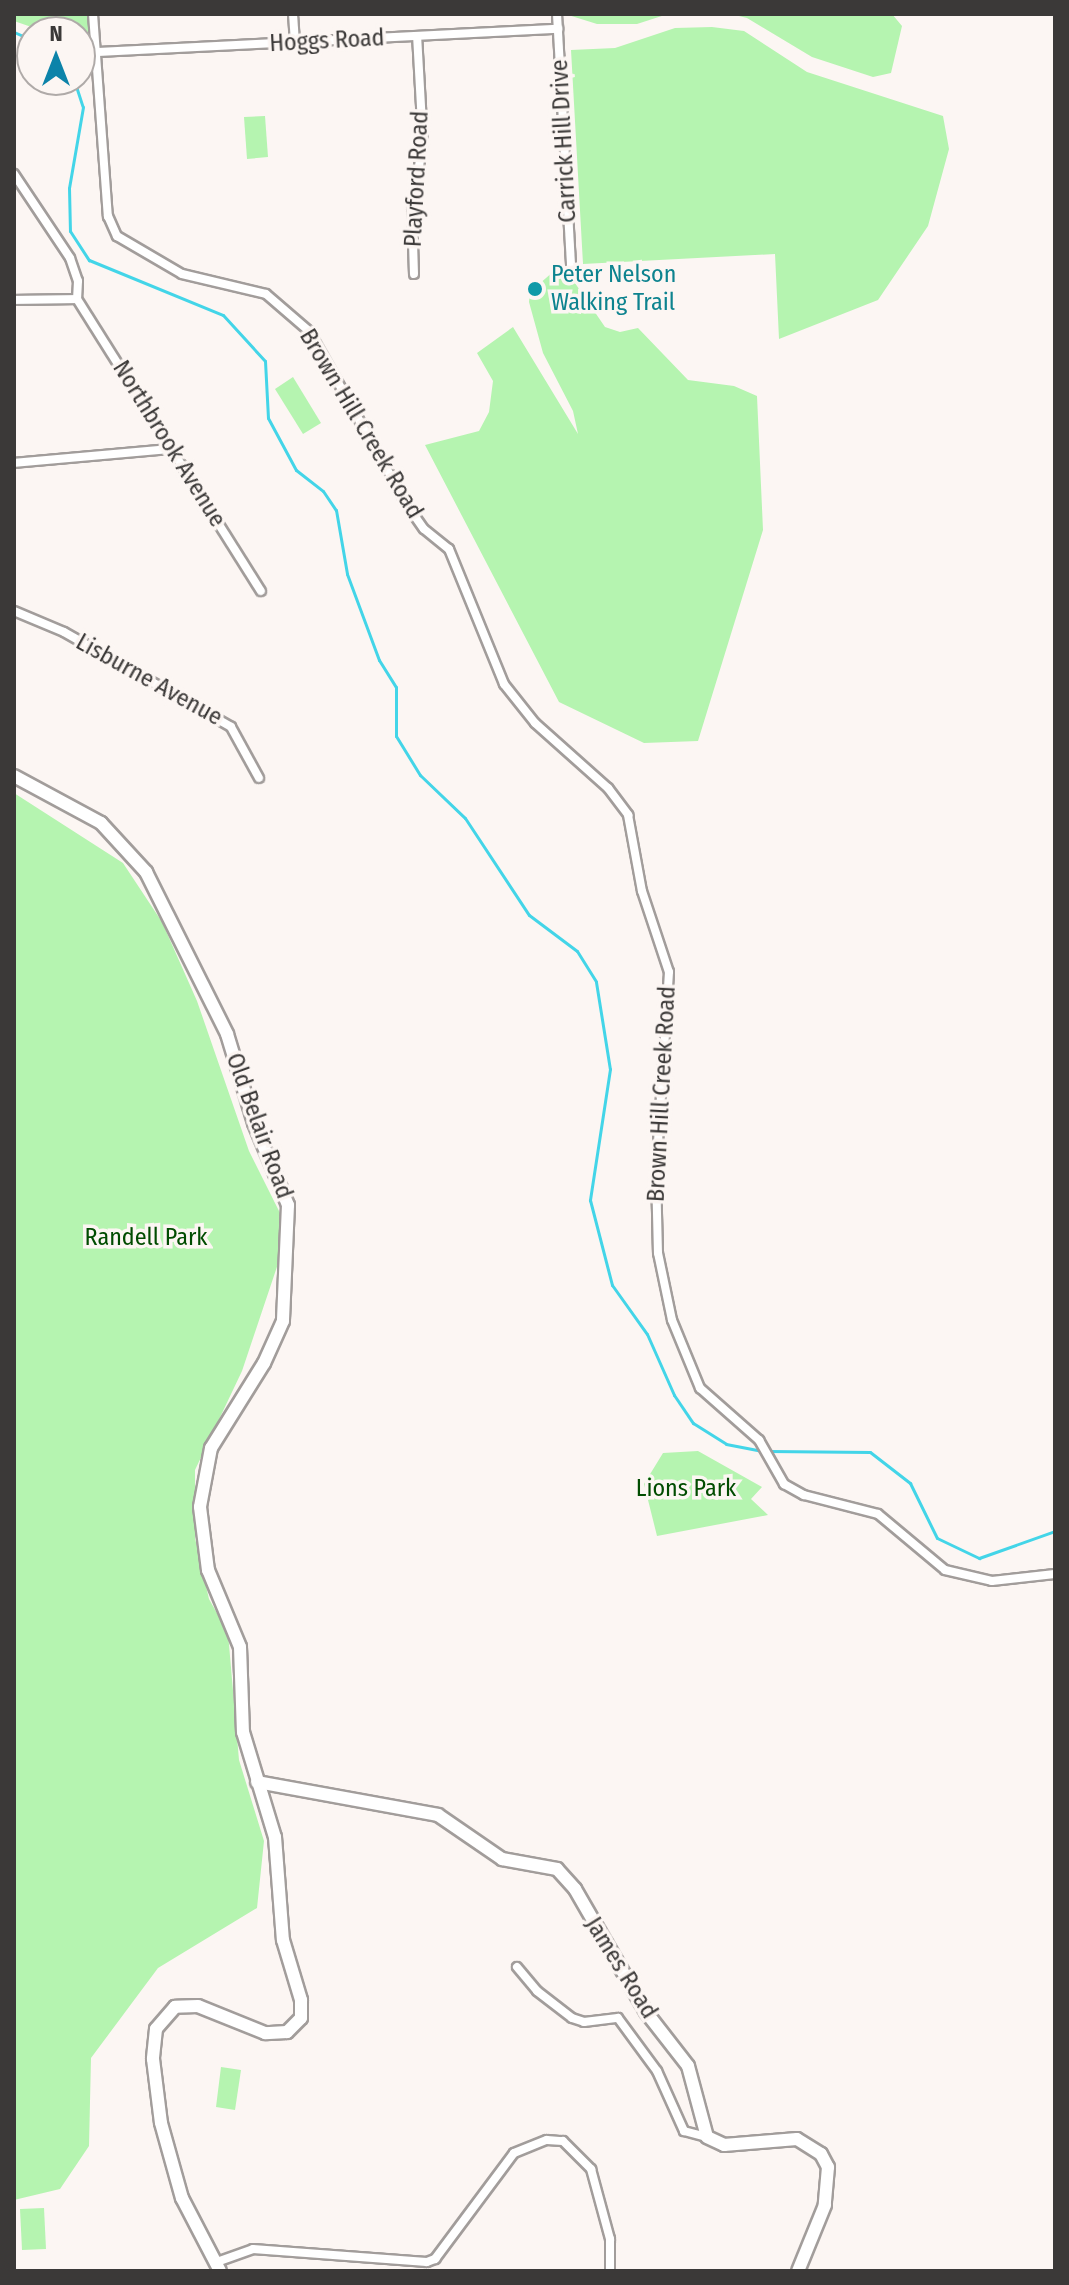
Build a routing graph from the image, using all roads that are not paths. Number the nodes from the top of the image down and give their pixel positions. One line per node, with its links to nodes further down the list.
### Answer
1 (93, 14): 7 (street)
2 (293, 14): 6 (street)
3 (557, 14): 4 (street, Carrick Hill Drive)
4 (558, 29): 5 (street, Hoggs Road); 9 (street, Carrick Hill Drive)
5 (417, 36): 6 (street, Hoggs Road); 10 (street, Playford Road)
6 (295, 43): 7 (street, Hoggs Road)
7 (97, 52): 19 (street, Brown Hill Creek Road)
8 (14, 174): 11 (street)
9 (571, 267)
10 (414, 274)
11 (77, 299): 12 (street); 13 (street, Northbrook Avenue)
12 (14, 300)
13 (171, 449): 14 (street); 15 (street, Northbrook Avenue)
14 (14, 463)
15 (261, 591)
16 (14, 611): 18 (street, Lisburne Avenue)
17 (14, 776): 20 (main road, Old Belair Road)
18 (259, 778)
19 (1055, 1574)
20 (257, 1782): 22 (main road, James Road); 23 (main road, Old Belair Road)
21 (517, 1967): 22 (street)
22 (707, 2137): 25 (main road)
23 (217, 2267): 24 (street)
24 (610, 2271)
25 (798, 2271)

